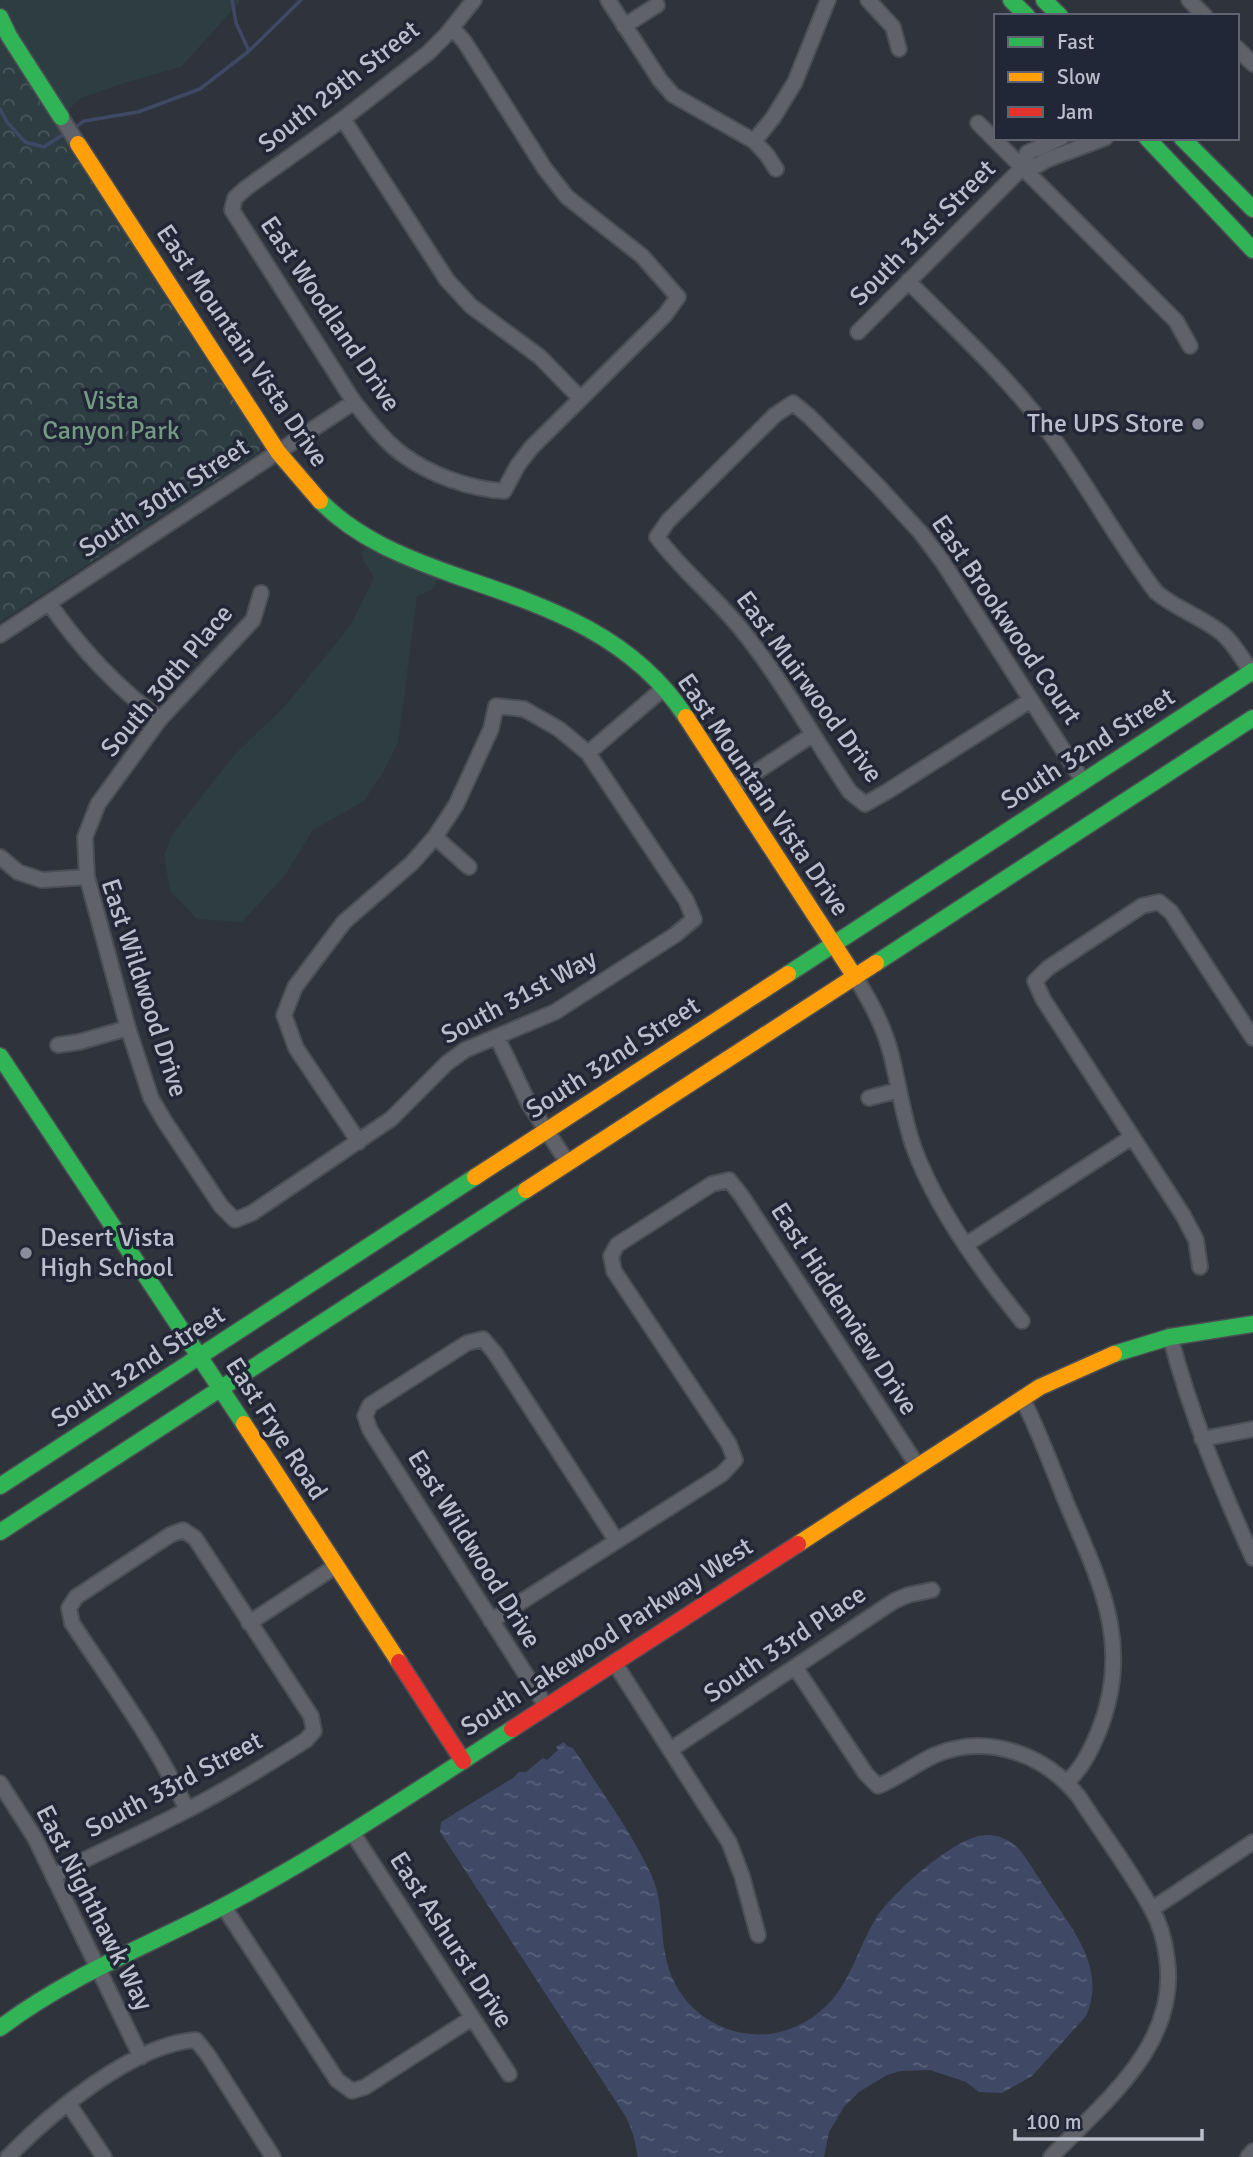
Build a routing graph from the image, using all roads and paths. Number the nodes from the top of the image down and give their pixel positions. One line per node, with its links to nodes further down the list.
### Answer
1 (474, 0): 14 (street, South 29th Street)
2 (608, 0): 13 (street)
3 (828, 0): 26 (street)
4 (868, 0): 15 (street)
5 (1011, 0): 9 (street)
6 (1044, 0): 10 (street)
7 (1189, 0): 11 (street)
8 (657, 5): 13 (street)
9 (1025, 14)
10 (1058, 14)
11 (1203, 14)
12 (0, 17): 18 (street, East Mountain Vista Drive)
13 (624, 26): 26 (street)
14 (452, 28): 19 (street, South 29th Street); 37 (street)
15 (899, 49)
16 (1239, 50): 17 (street)
17 (1253, 64)
18 (61, 117): 28 (street, East Mountain Vista Drive)
19 (343, 119): 32 (street, South 29th Street); 37 (street)
20 (978, 123): 21 (street)
21 (994, 139)
22 (995, 140): 29 (street)
23 (1089, 140): 27 (street, South 31st Street)
24 (1149, 140): 33 (street)
25 (1184, 140): 31 (street)
26 (754, 141): 30 (street)
27 (1065, 143): 29 (street, South 31st Street)
28 (78, 144): 39 (street, East Mountain Vista Drive)
29 (1022, 168): 34 (street, South 31st Street); 36 (street)
30 (776, 169)
31 (1253, 209)
32 (232, 210): 38 (street, East Woodland Drive)
33 (1253, 250)
34 (908, 281): 35 (street, South 31st Street); 44 (street)
35 (858, 332)
36 (1190, 346)
37 (580, 398): 38 (street, East Woodland Drive)
38 (354, 402): 39 (street, South 30th Street)
39 (278, 452): 42 (street, South 30th Street); 45 (street, East Mountain Vista Drive)
40 (657, 537): 46 (street, East Brookwood Court); 49 (street, East Muirwood Drive)
41 (261, 593): 48 (street, South 30th Place)
42 (49, 603): 43 (street, South 30th Street); 48 (street)
43 (0, 635)
44 (1253, 673): 51 (street, South 32nd Street)
45 (664, 688): 50 (street); 52 (street, East Mountain Vista Drive)
46 (1031, 700): 49 (street, East Muirwood Drive); 51 (street, East Brookwood Court)
47 (1253, 718): 58 (street)
48 (160, 719): 56 (street, South 30th Place)
49 (812, 735): 52 (street)
50 (588, 753): 53 (street); 60 (street, South 31st Way)
51 (1083, 781): 57 (street, South 32nd Street)
52 (732, 788): 57 (street, East Mountain Vista Drive)
53 (435, 837): 55 (street); 68 (street)
54 (0, 857): 56 (street, East Wildwood Drive)
55 (469, 867)
56 (87, 877): 59 (street, East Wildwood Drive)
57 (833, 944): 58 (street, East Mountain Vista Drive); 66 (street, South 32nd Street)
58 (855, 977): 64 (street, East Mountain Vista Drive); 69 (street)
59 (128, 1028): 62 (street); 70 (street, East Wildwood Drive)
60 (497, 1037): 66 (street); 68 (street, South 31st Way)
61 (1253, 1038): 67 (street)
62 (58, 1045)
63 (0, 1056): 76 (street, East Frye Road)
64 (899, 1090): 65 (street); 71 (street, East Mountain Vista Drive)
65 (869, 1098)
66 (547, 1130): 69 (street); 76 (street, South 32nd Street)
67 (1132, 1137): 71 (street); 72 (street)
68 (359, 1142): 70 (street, South 31st Way)
69 (568, 1163): 77 (street)
70 (235, 1220)
71 (967, 1244): 73 (street, East Mountain Vista Drive)
72 (1200, 1267)
73 (1022, 1321)
74 (1253, 1324): 75 (street, South Lakewood Parkway West)
75 (1170, 1336): 78 (street, South Lakewood Parkway West); 80 (street)
76 (200, 1357): 77 (street, East Frye Road); 82 (street, South 32nd Street)
77 (221, 1388): 83 (street); 86 (street, East Frye Road)
78 (1022, 1398): 81 (street, South Lakewood Parkway West); 96 (street)
79 (1253, 1429): 80 (street)
80 (1202, 1439): 85 (street)
81 (917, 1465): 84 (street, East Hiddenview Drive); 90 (street, South Lakewood Parkway West)
82 (0, 1486)
83 (0, 1532)
84 (616, 1540): 88 (street); 88 (street, East Wildwood Drive)
85 (1253, 1558)
86 (336, 1566): 89 (street); 94 (street, East Frye Road)
87 (932, 1590): 91 (street, South 33rd Place)
88 (491, 1621): 92 (street, East Wildwood Drive)
89 (249, 1623): 98 (street, South 33rd Street); 98 (street)
90 (614, 1662): 92 (street, South Lakewood Parkway West); 93 (street)
91 (795, 1667): 93 (street, South 33rd Place); 96 (street)
92 (546, 1706): 94 (street, South Lakewood Parkway West)
93 (670, 1750): 104 (street)
94 (463, 1761): 99 (street, South Lakewood Parkway West)
95 (0, 1783): 97 (street, East Nighthawk Way)
96 (1068, 1783): 103 (street)
97 (6, 1805): 101 (street, East Nighthawk Way)
98 (187, 1810): 101 (street, South 33rd Street)
99 (352, 1832): 102 (street, South Lakewood Parkway West); 106 (street, East Ashurst Drive)
100 (1253, 1842): 103 (street)
101 (53, 1876): 105 (street, East Nighthawk Way)
102 (224, 1906): 105 (street, South Lakewood Parkway West); 106 (street)
103 (1152, 1909): 115 (street)
104 (758, 1935)
105 (98, 1968): 107 (street, South Lakewood Parkway West); 108 (street, East Nighthawk Way)
106 (472, 2018): 109 (street, East Ashurst Drive)
107 (0, 2028)
108 (141, 2057): 110 (street); 114 (street)
109 (509, 2074)
110 (68, 2103): 112 (street); 113 (street)
111 (1253, 2151): 116 (street)
112 (8, 2157)
113 (104, 2157)
114 (273, 2157)
115 (1051, 2157)
116 (1248, 2157)

